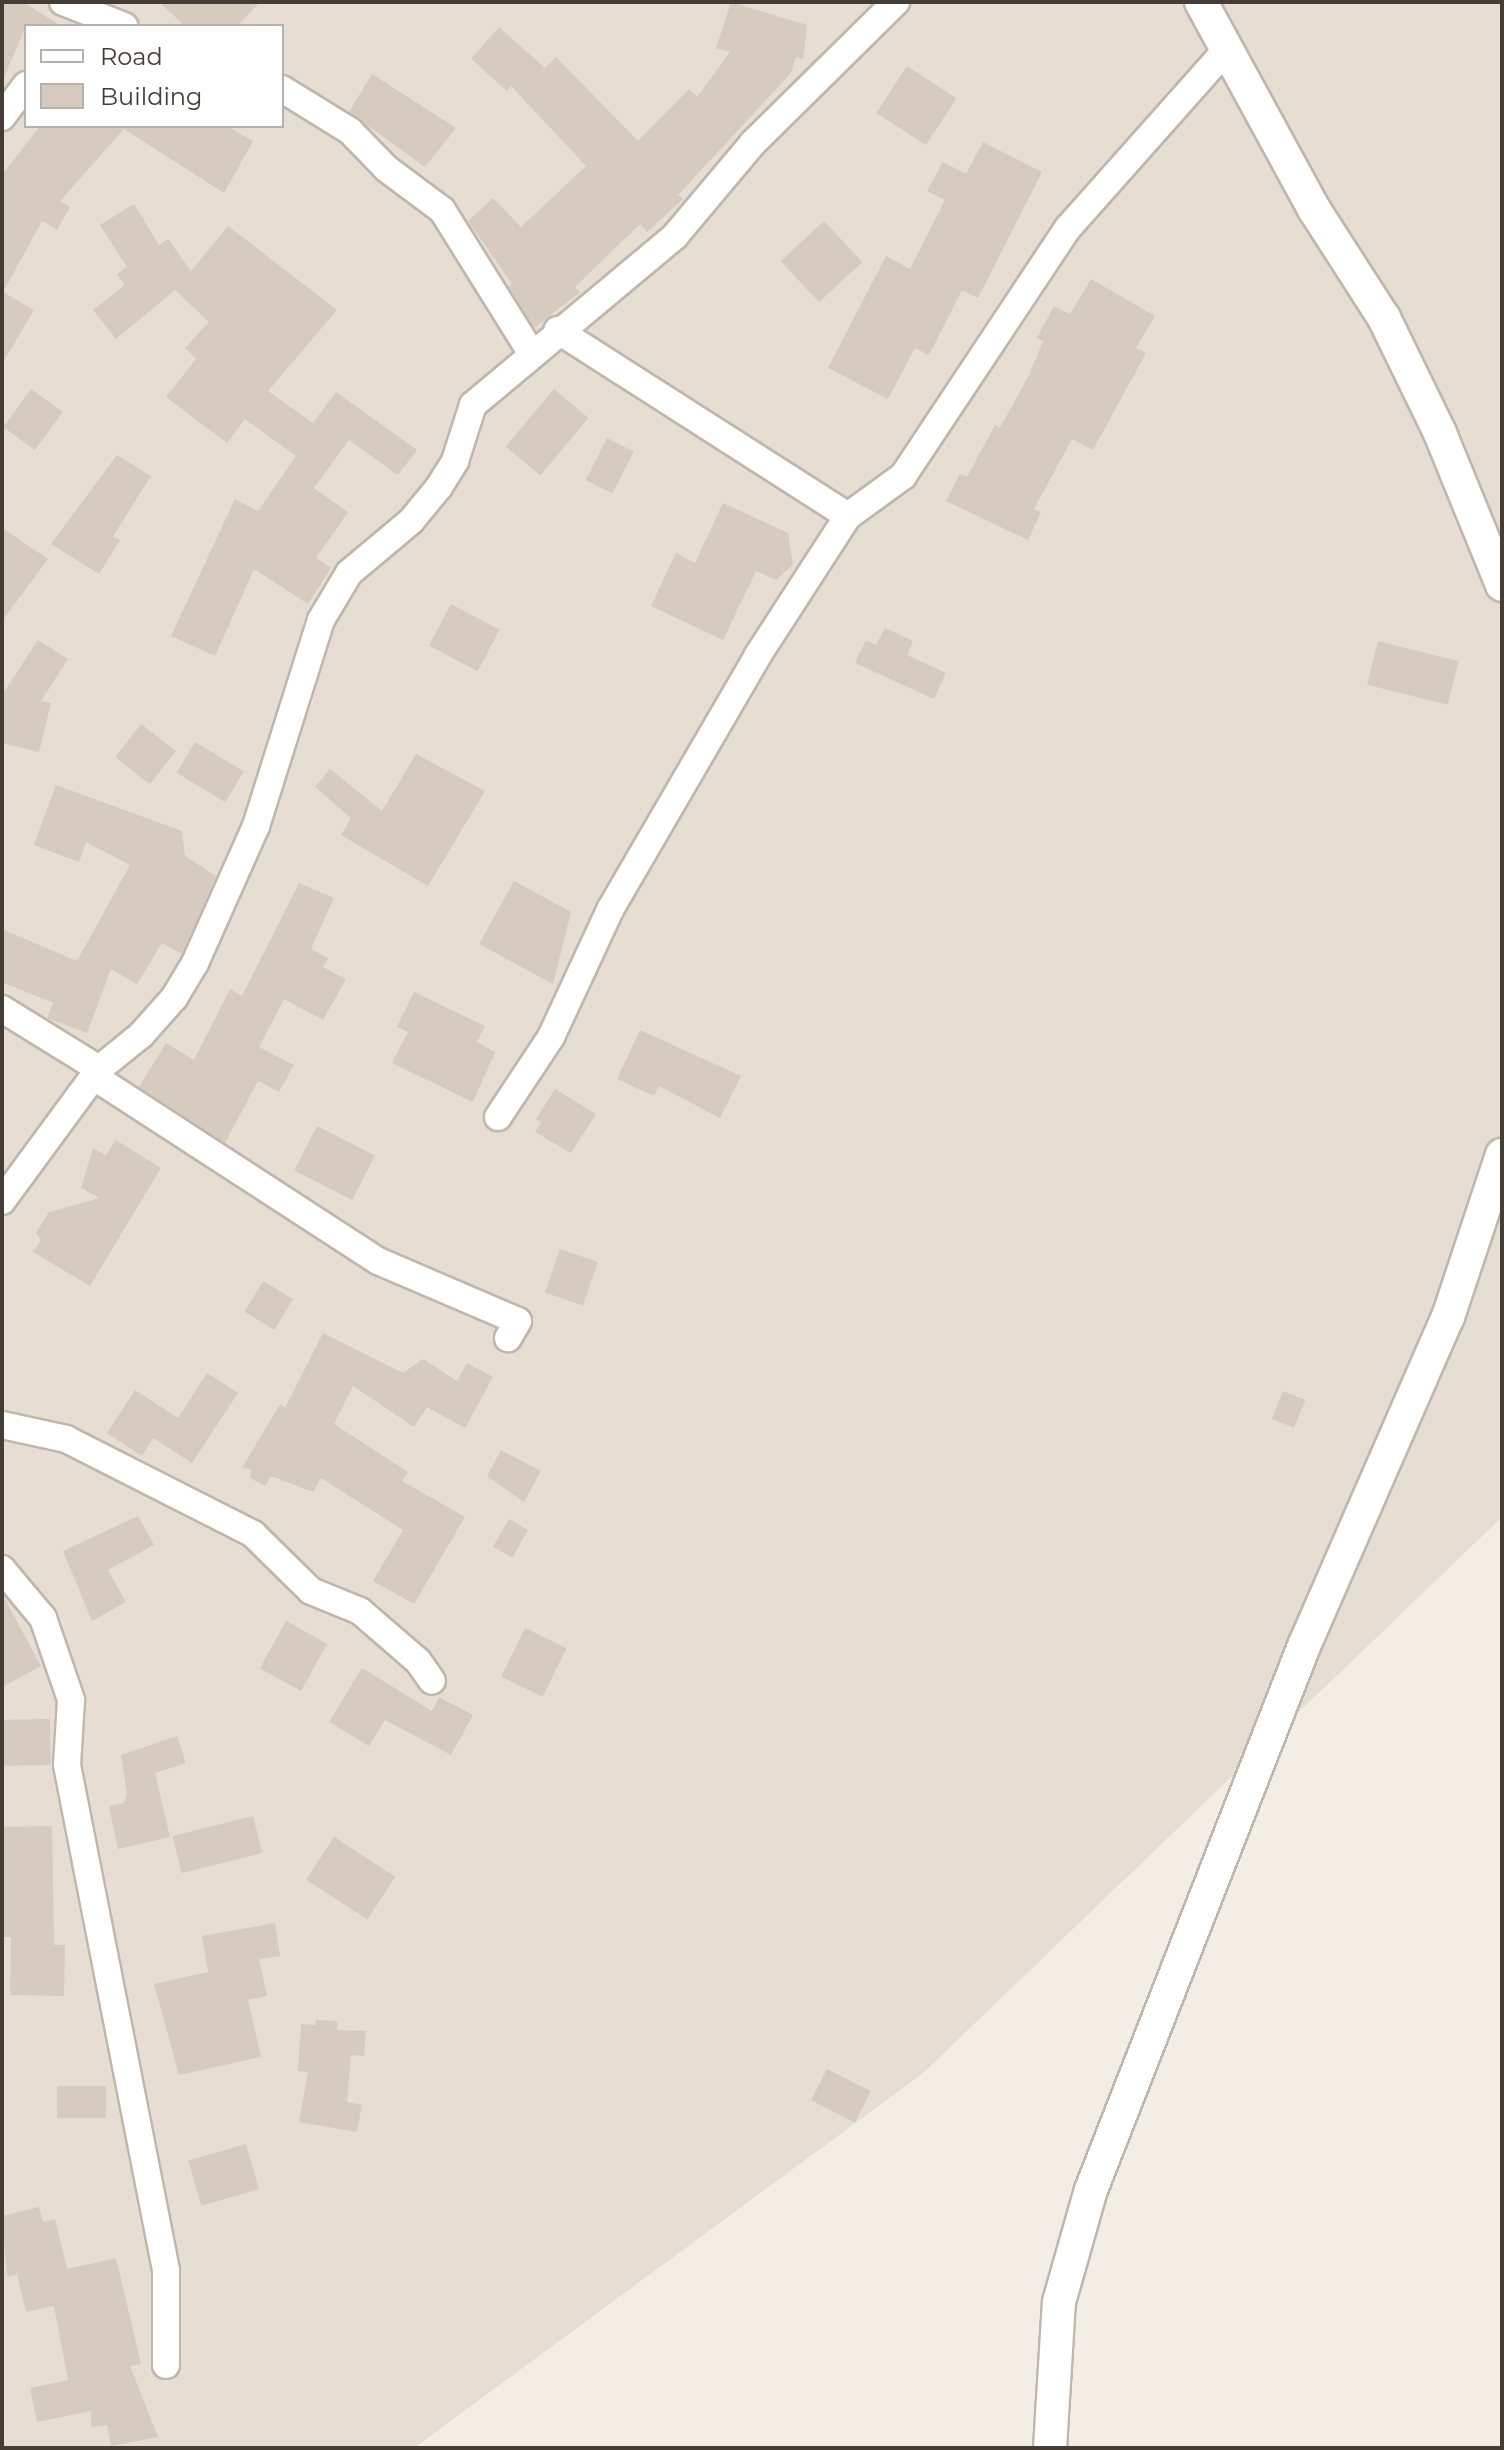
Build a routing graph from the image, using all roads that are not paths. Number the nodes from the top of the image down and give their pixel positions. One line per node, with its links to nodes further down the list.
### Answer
1 (896, 2): 9 (street)
2 (1201, 2): 5 (street)
3 (71, 13): 4 (street)
4 (116, 24)
5 (1224, 52): 11 (street); 12 (street)
6 (24, 88): 8 (street)
7 (284, 90): 10 (street)
8 (2, 117)
9 (557, 330): 10 (street); 11 (street)
10 (532, 354): 14 (street)
11 (848, 516): 15 (street)
12 (1502, 585)
13 (2, 1009): 14 (street)
14 (96, 1073): 17 (street); 18 (street)
15 (498, 1117)
16 (1502, 1155): 23 (street)
17 (2, 1201)
18 (508, 1338)
19 (2, 1425): 21 (street)
20 (2, 1569): 22 (street)
21 (432, 1681)
22 (166, 2365)
23 (1050, 2448)

